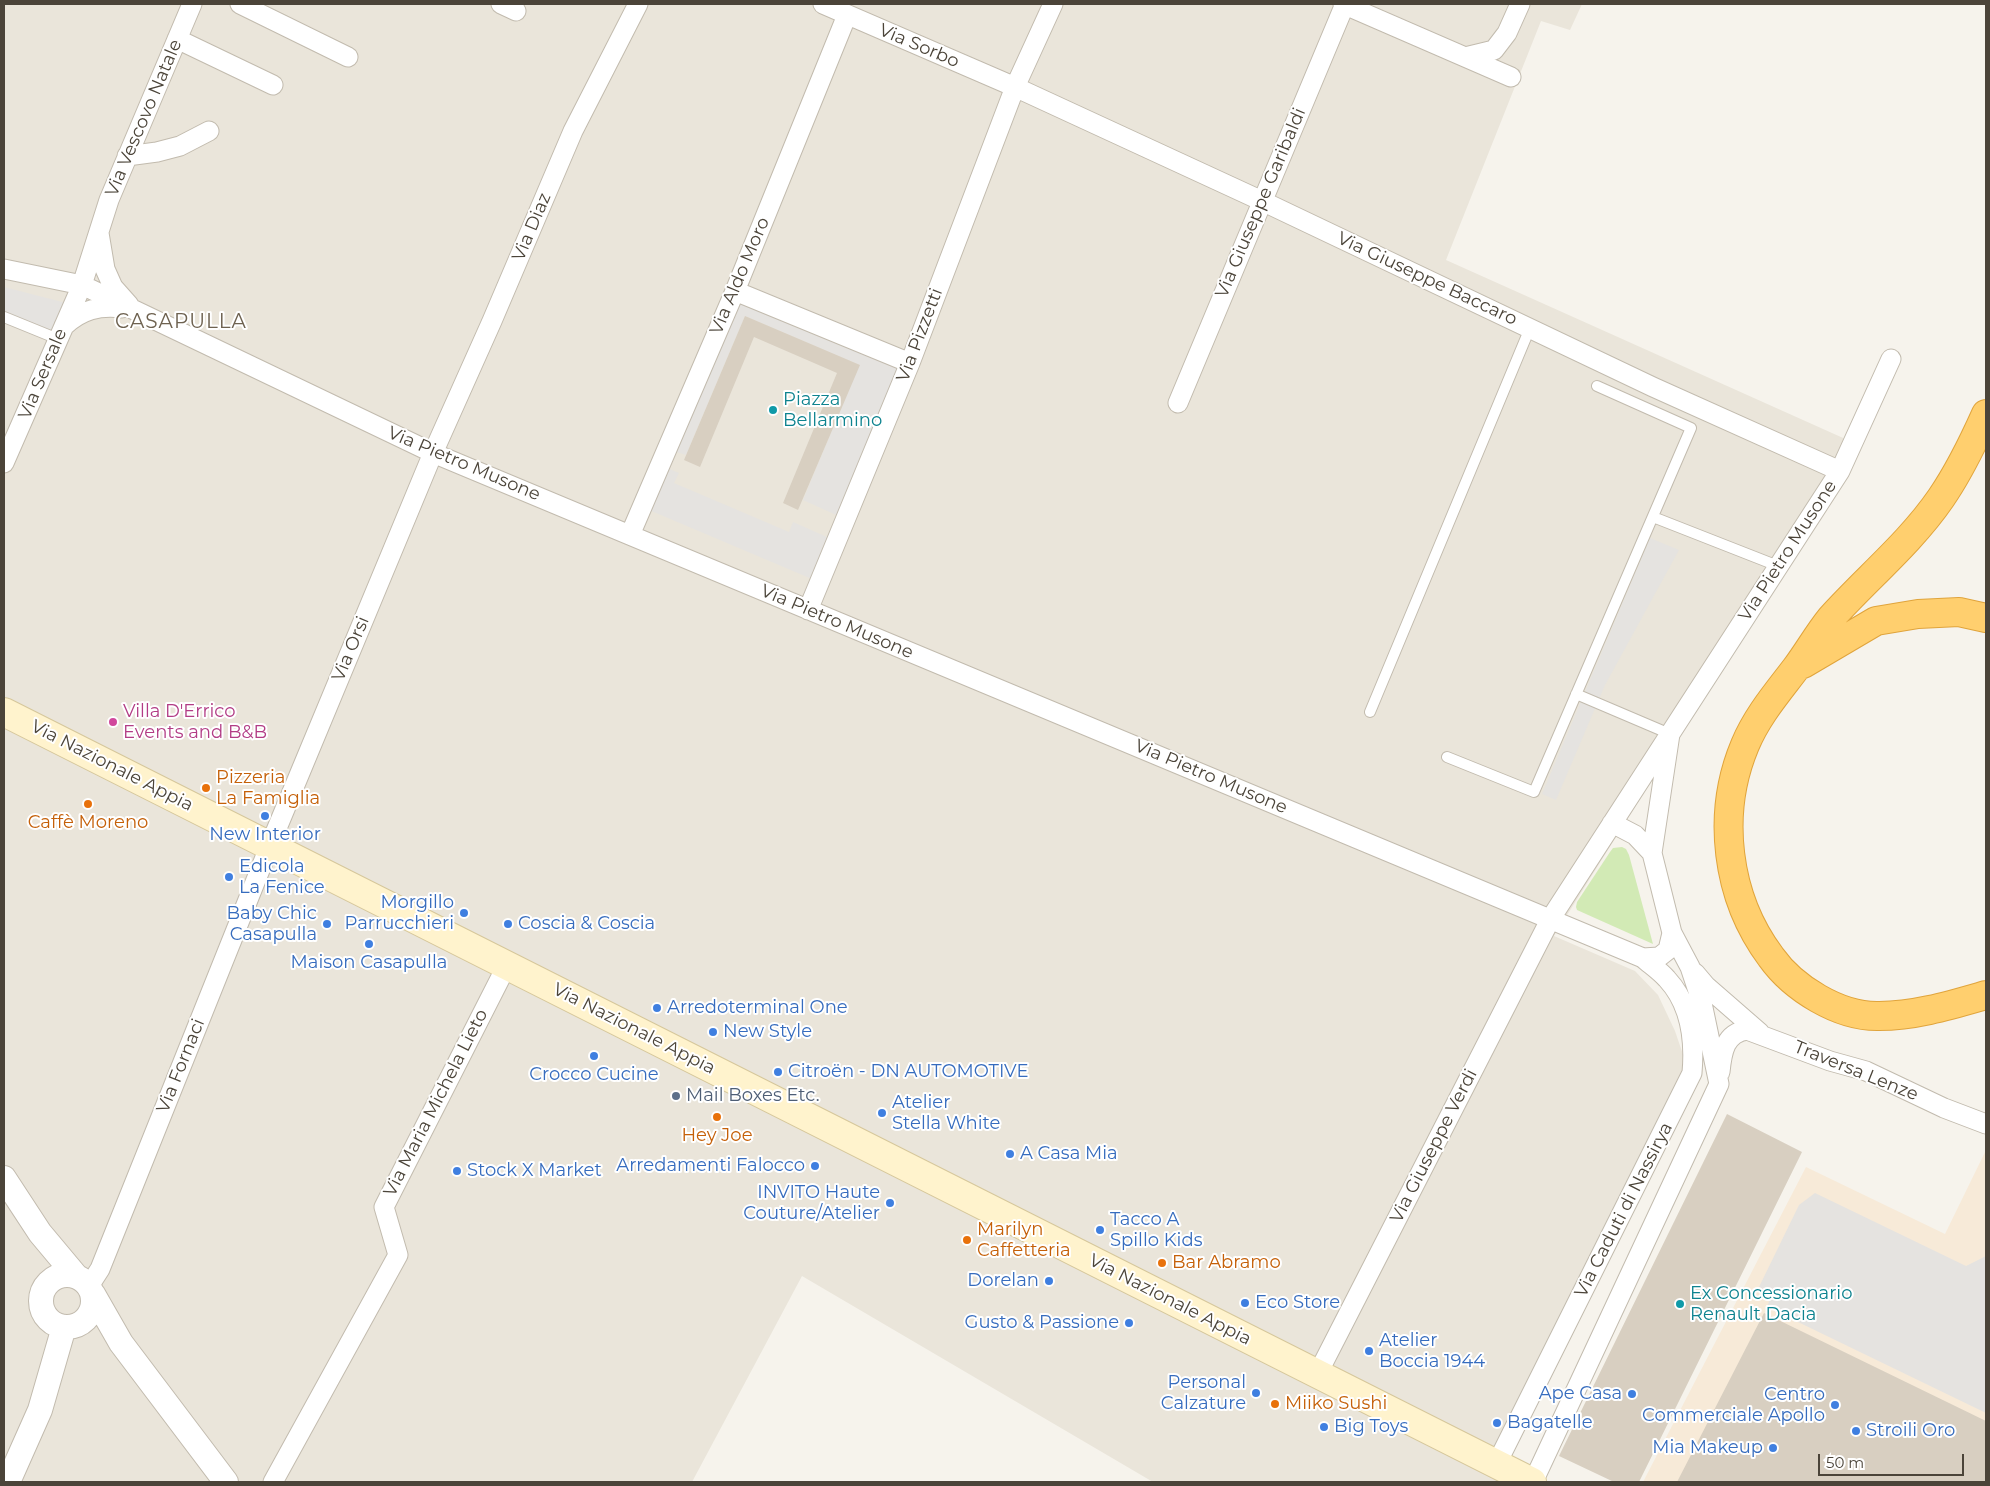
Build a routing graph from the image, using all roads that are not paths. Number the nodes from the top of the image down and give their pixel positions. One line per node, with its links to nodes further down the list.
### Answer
1 (192, 4): 9 (street, Via Vescovo Natale)
2 (240, 4): 11 (street)
3 (638, 4): 31 (street, Via Diaz)
4 (823, 4): 8 (street, Via Sorbo)
5 (1053, 4): 14 (street, Via Pizzetti)
6 (1344, 4): 10 (street); 17 (street, Via Giuseppe Garibaldi)
7 (1520, 4): 10 (street)
8 (846, 15): 14 (street, Via Sorbo); 21 (street, Via Aldo Moro)
9 (177, 39): 13 (street); 16 (street, Via Vescovo Natale)
10 (1465, 57): 12 (street)
11 (348, 58)
12 (1511, 77)
13 (273, 85)
14 (1016, 86): 17 (street, Via Giuseppe Baccaro); 27 (street, Via Pizzetti)
15 (209, 131): 16 (street)
16 (127, 156): 18 (street, Via Vescovo Natale)
17 (1262, 201): 24 (street, Via Giuseppe Baccaro); 29 (street, Via Giuseppe Garibaldi)
18 (98, 232): 20 (street, Via Vescovo Natale); 22 (street, Via Vescovo Natale)
19 (4, 269): 20 (street, Via Pietro Musone)
20 (82, 285): 22 (street, Via Pietro Musone); 25 (street, Via Sersale)
21 (735, 291): 27 (street); 35 (street, Via Aldo Moro)
22 (131, 308): 25 (street, Via Pietro Musone); 31 (street, Via Pietro Musone)
23 (4, 317): 25 (lane)
24 (1530, 328): 33 (street, Via Giuseppe Baccaro); 42 (lane)
25 (61, 333): 32 (street, Via Sersale)
26 (1892, 359): 33 (street, Via Pietro Musone)
27 (910, 363): 37 (street, Via Pizzetti)
28 (1597, 386): 34 (lane)
29 (1178, 403)
30 (1986, 414): 39 (highway)
31 (432, 453): 35 (street, Via Pietro Musone); 46 (street, Via Orsi)
32 (4, 464)
33 (1840, 471): 36 (street, Via Pietro Musone)
34 (1653, 517): 36 (lane); 40 (lane)
35 (630, 535): 37 (street, Via Pietro Musone)
36 (1778, 566): 43 (street, Via Pietro Musone)
37 (808, 610): 48 (street, Via Pietro Musone)
38 (1986, 618): 39 (highway)
39 (1796, 669): 53 (highway)
40 (1576, 694): 43 (lane); 44 (lane)
41 (4, 712): 46 (main road, Via Nazionale Appia)
42 (1370, 712)
43 (1670, 734): 45 (street, Via Pietro Musone); 47 (street, Via Pietro Musone)
44 (1447, 757)
45 (1612, 824): 47 (street, Via Pietro Musone); 48 (street, Via Pietro Musone)
46 (270, 845): 51 (main road, Via Nazionale Appia); 60 (street, Via Fornaci)
47 (1652, 853): 49 (street, Via Pietro Musone)
48 (1551, 918): 50 (street, Via Pietro Musone); 64 (street, Via Giuseppe Verdi)
49 (1672, 933): 50 (street); 52 (street, Via Caduti di Nassirya)
50 (1644, 958): 55 (street, Via Caduti di Nassirya)
51 (507, 965): 64 (main road, Via Nazionale Appia); 68 (street, Via Maria Michela Lieto)
52 (1690, 967): 54 (street, Via Caduti di Nassirya); 55 (street, Via Caduti di Nassirya)
53 (1986, 995)
54 (1760, 1033): 55 (street, Traversa Lenze); 56 (street, Traversa Lenze)
55 (1711, 1048): 65 (street, Via Caduti di Nassirya); 69 (street, Via Caduti di Nassirya)
56 (1986, 1124)
57 (4, 1178): 58 (street)
58 (40, 1233): 59 (street); 60 (street)
59 (51, 1280): 60 (street); 62 (street)
60 (86, 1285): 61 (street); 63 (street)
61 (87, 1318): 62 (street); 63 (street)
62 (64, 1327): 66 (street)
63 (121, 1343): 67 (street)
64 (1317, 1374): 65 (main road, Via Nazionale Appia)
65 (1496, 1465): 69 (main road, Via Nazionale Appia)
66 (8, 1482)
67 (226, 1482)
68 (272, 1482)
69 (1532, 1482)

